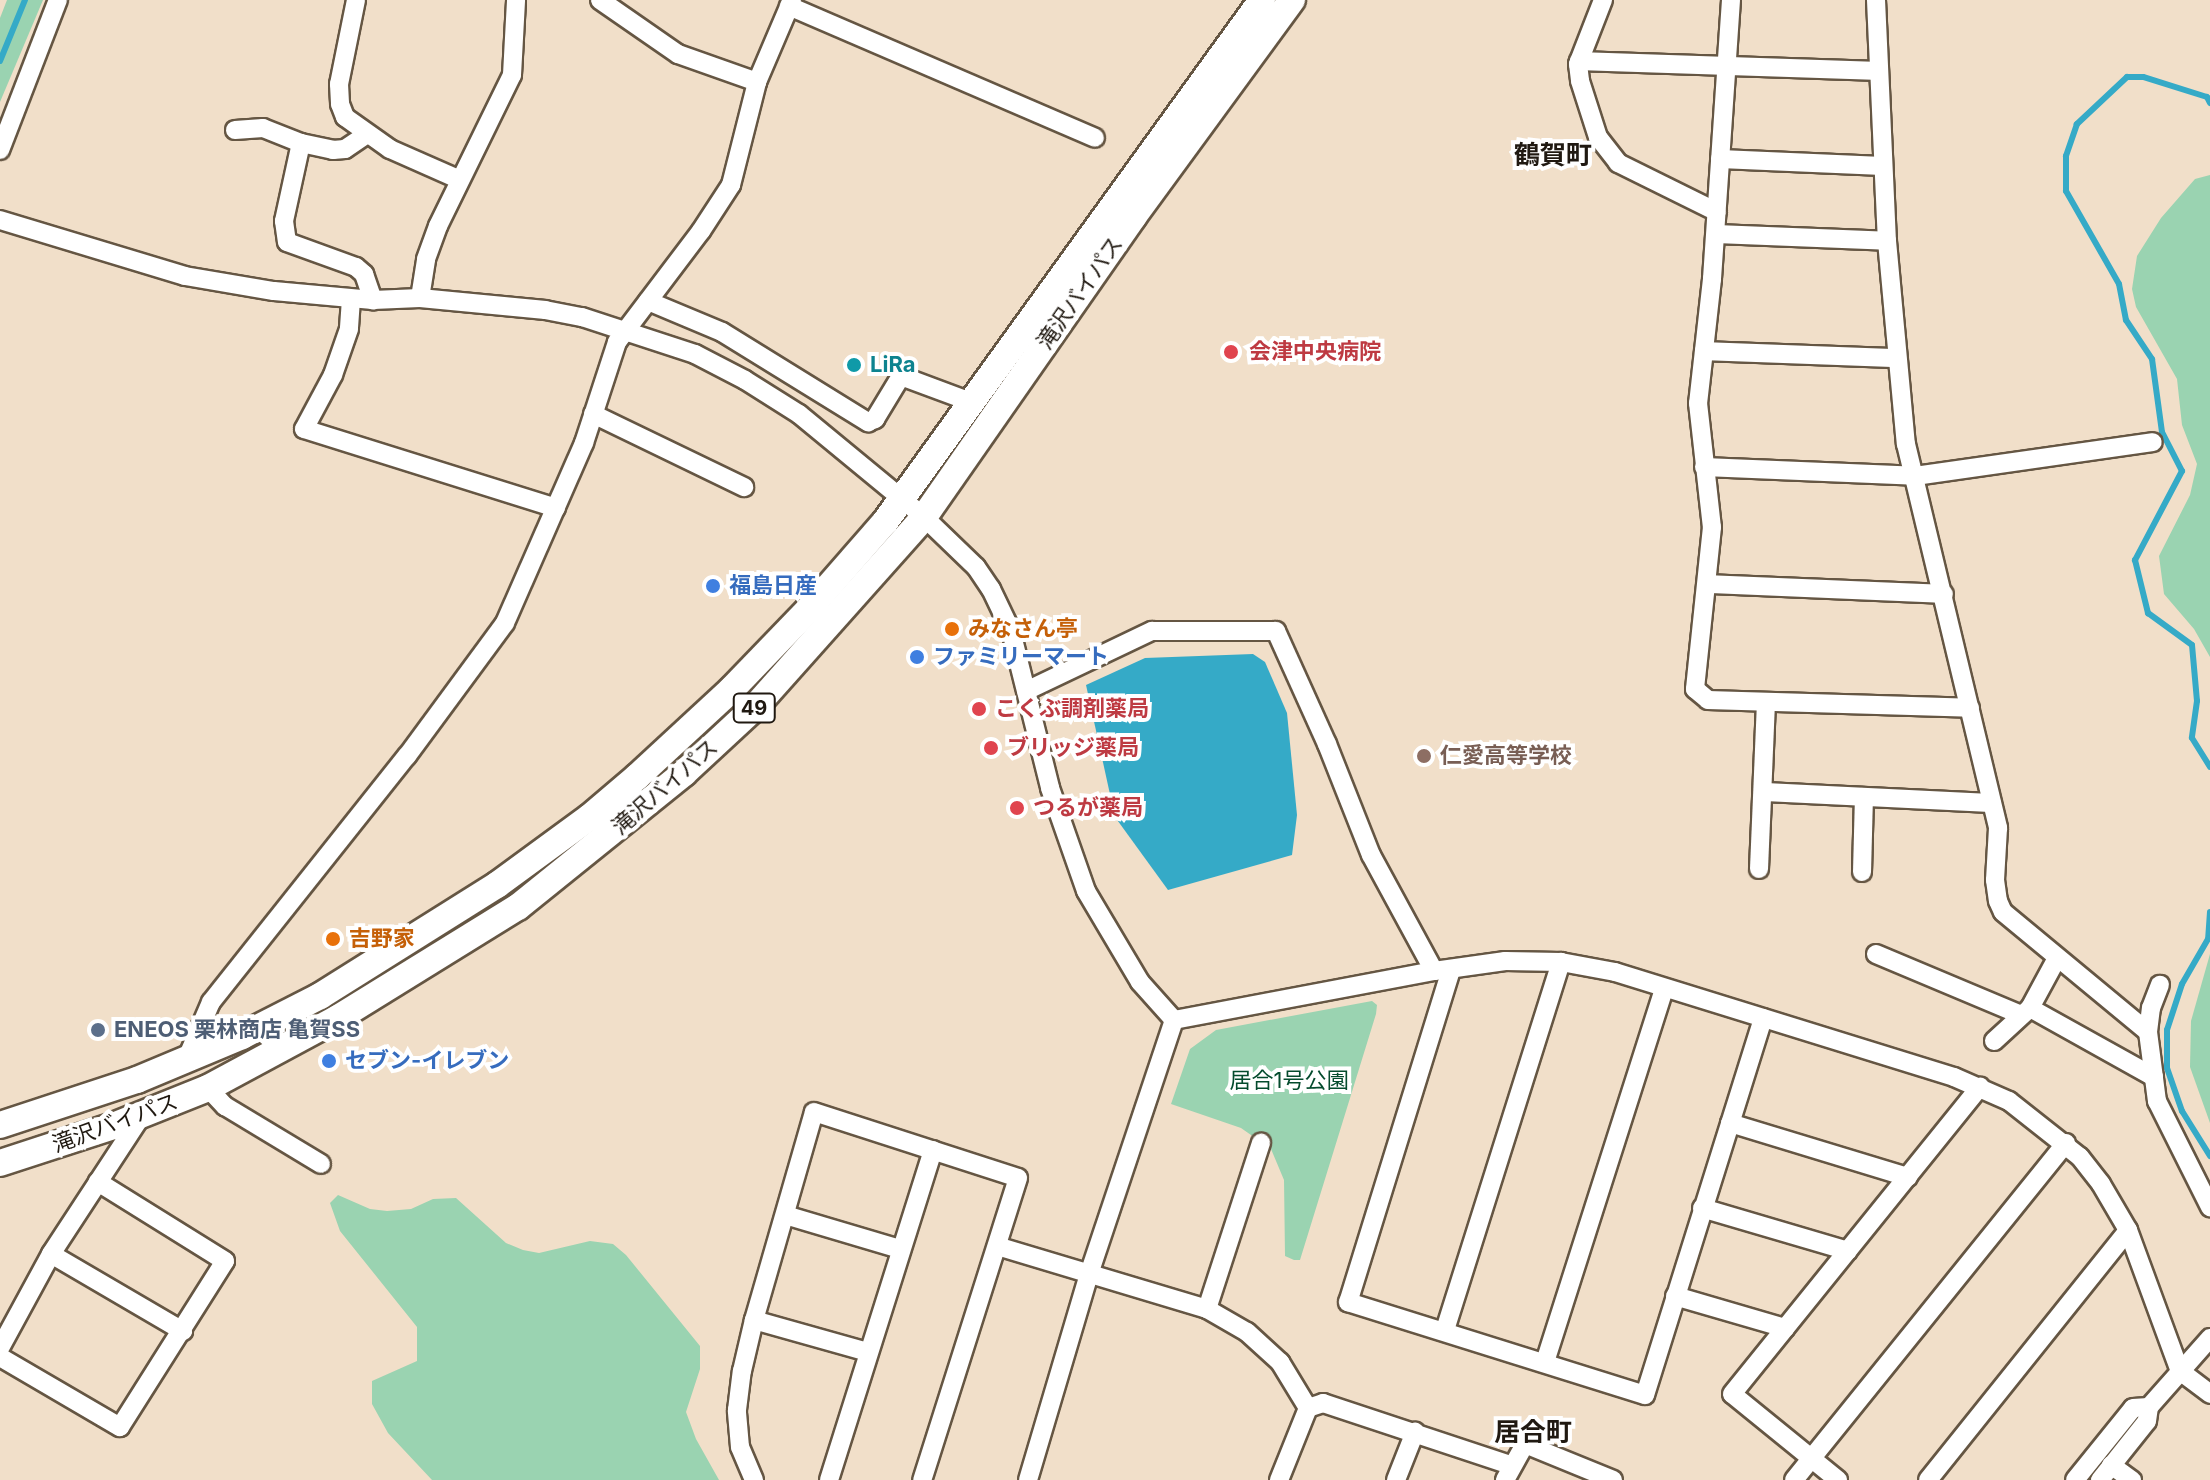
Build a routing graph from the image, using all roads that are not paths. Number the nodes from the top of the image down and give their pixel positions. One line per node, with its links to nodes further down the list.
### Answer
1 (58, 0): 19 (street)
2 (356, 0): 16 (street)
3 (516, 0): 22 (street)
4 (600, 0): 14 (street)
5 (1262, 0): 34 (highway, 滝沢バイパス / 49)
6 (1292, 0): 42 (highway, 滝沢バイパス / 49)
7 (1603, 0): 11 (street)
8 (1731, 0): 12 (street)
9 (1876, 0): 13 (street)
10 (790, 3): 14 (street); 17 (street)
11 (1579, 61): 12 (street); 23 (street)
12 (1726, 66): 13 (street); 20 (street)
13 (1879, 71): 21 (street)
14 (757, 82): 30 (street)
15 (235, 130): 18 (street)
16 (367, 134): 18 (street); 22 (street)
17 (1095, 138)
18 (301, 143): 29 (street)
19 (0, 150)
20 (1720, 159): 21 (street); 23 (street)
21 (1883, 166): 26 (street)
22 (458, 179): 27 (street)
23 (1717, 212): 25 (street)
24 (0, 220): 28 (street)
25 (1716, 234): 26 (street); 32 (street)
26 (1887, 241): 33 (street)
27 (420, 298): 29 (street); 31 (street)
28 (351, 299): 29 (street); 41 (street)
29 (373, 300)
30 (648, 301): 31 (street); 34 (street)
31 (625, 329): 35 (street); 40 (street)
32 (1704, 351): 33 (street); 37 (street)
33 (1897, 358): 38 (street)
34 (971, 402): 40 (highway, 滝沢バイパス / 49)
35 (593, 414): 39 (street); 41 (street)
36 (2153, 442): 38 (street)
37 (1704, 467): 38 (street); 43 (street)
38 (1915, 476): 44 (street)
39 (744, 487)
40 (902, 500): 42 (street); 64 (highway, 滝沢バイパス / 49)
41 (556, 508): 64 (street)
42 (924, 517): 45 (street); 67 (highway, 滝沢バイパス / 49)
43 (1708, 584): 44 (street); 46 (street)
44 (1944, 594): 47 (street)
45 (1026, 691): 56 (street); 61 (street)
46 (1766, 703): 47 (street); 48 (street)
47 (1970, 708): 50 (street)
48 (1764, 792): 49 (street); 51 (street)
49 (1864, 797): 50 (street); 52 (street)
50 (1992, 803): 54 (street)
51 (1759, 869)
52 (1862, 872)
53 (1876, 954): 59 (street)
54 (2057, 958): 59 (street); 62 (street)
55 (1561, 962): 56 (street); 58 (street); 91 (street)
56 (1442, 971): 61 (street); 91 (street)
57 (2160, 985): 62 (street)
58 (1664, 988): 60 (street); 97 (street)
59 (2024, 1011): 63 (street); 65 (street)
60 (1763, 1018): 66 (street); 69 (street)
61 (1174, 1020): 86 (street)
62 (2148, 1032): 65 (street)
63 (1994, 1041)
64 (187, 1058): 70 (highway, 滝沢バイパス / 49)
65 (2154, 1077): 78 (street)
66 (1980, 1087): 72 (street); 76 (street)
67 (208, 1088): 68 (highway, 滝沢バイパス / 49); 75 (street)
68 (144, 1113): 74 (highway, 滝沢バイパス / 49); 77 (street)
69 (1730, 1123): 76 (street); 79 (street)
70 (0, 1125)
71 (1261, 1143): 88 (street)
72 (2066, 1143): 81 (street); 103 (street)
73 (933, 1150): 80 (street); 82 (street); 83 (street)
74 (0, 1163)
75 (321, 1164)
76 (1908, 1177): 84 (street)
77 (98, 1182): 85 (street); 92 (street)
78 (2210, 1207)
79 (1702, 1208): 84 (street); 87 (street)
80 (785, 1215): 83 (street); 89 (street)
81 (2128, 1230): 98 (street); 115 (street)
82 (997, 1246): 86 (street); 108 (street)
83 (900, 1249): 95 (street)
84 (1848, 1251): 90 (street)
85 (51, 1254): 92 (street); 94 (street)
86 (1089, 1274): 88 (street); 109 (street)
87 (1675, 1296): 90 (street); 97 (street)
88 (1207, 1309): 101 (street)
89 (754, 1320): 95 (street); 106 (street)
90 (1785, 1328): 103 (street)
91 (1445, 1330): 97 (street)
92 (183, 1331): 96 (street)
93 (2210, 1338): 98 (street)
94 (0, 1348)
95 (868, 1352): 107 (street)
96 (0, 1357)
97 (1545, 1362)
98 (2180, 1371): 99 (street); 100 (street)
99 (2210, 1394)
100 (2149, 1407): 105 (street); 116 (street)
101 (1308, 1408): 102 (street); 110 (street)
102 (1415, 1432): 104 (street); 111 (street)
103 (1812, 1458): 113 (street); 114 (street)
104 (1508, 1472): 112 (street)
105 (2106, 1472): 117 (street)
106 (754, 1480)
107 (829, 1480)
108 (922, 1480)
109 (1028, 1480)
110 (1279, 1480)
111 (1396, 1480)
112 (1613, 1480)
113 (1794, 1480)
114 (1838, 1480)
115 (1928, 1480)
116 (2075, 1480)
117 (2132, 1480)

